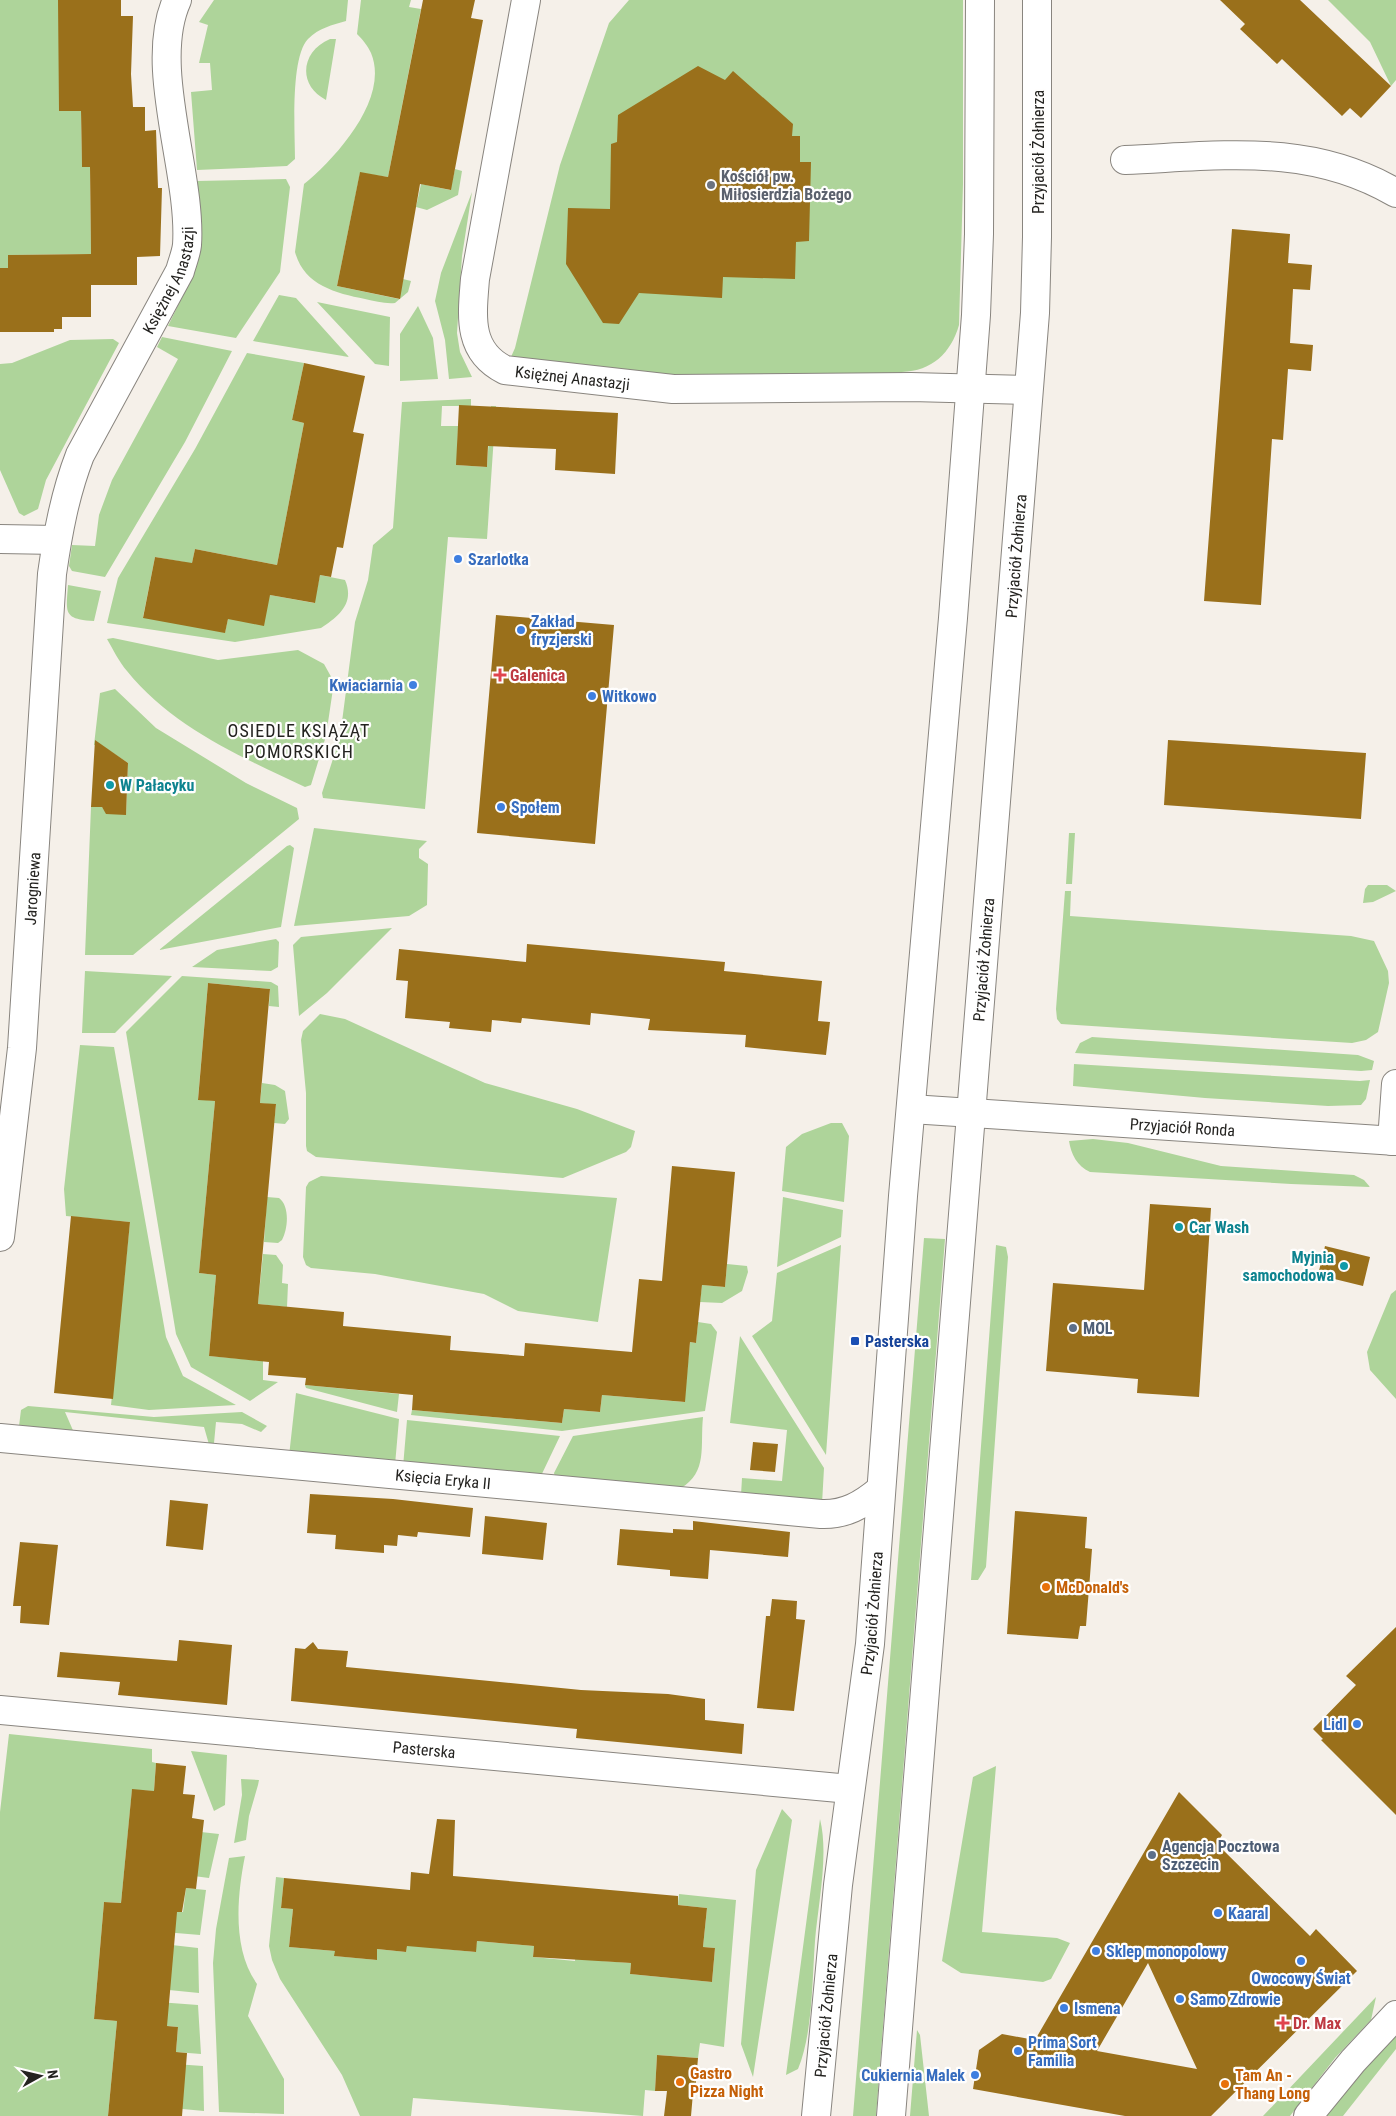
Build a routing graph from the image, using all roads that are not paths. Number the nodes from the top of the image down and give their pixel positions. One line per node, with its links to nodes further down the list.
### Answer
1 (177, 0): 10 (street, Księżnej Anastazji)
2 (526, 0): 7 (street, Księżnej Anastazji)
3 (980, 0): 7 (street, Przyjaciół Żołnierza)
4 (1037, 0): 8 (street, Przyjaciół Żołnierza)
5 (1125, 160): 6 (street)
6 (1396, 194)
7 (970, 389): 8 (street, Księżnej Anastazji); 12 (street, Przyjaciół Żołnierza)
8 (1028, 390): 13 (street, Przyjaciół Żołnierza)
9 (0, 539): 10 (street)
10 (56, 540): 15 (street, Jarogniewa)
11 (1396, 1084): 14 (street)
12 (911, 1109): 13 (street); 17 (street, Przyjaciół Żołnierza)
13 (971, 1112): 14 (street, Przyjaciół Ronda); 22 (street, Przyjaciół Żołnierza)
14 (1394, 1141)
15 (0, 1237)
16 (0, 1438): 17 (street, Księcia Eryka II)
17 (880, 1490): 19 (street, Przyjaciół Żołnierza)
18 (0, 1710): 19 (street, Pasterska)
19 (850, 1789): 21 (street, Przyjaciół Żołnierza)
20 (1396, 2015): 23 (street)
21 (816, 2116)
22 (891, 2116)
23 (1308, 2116)

